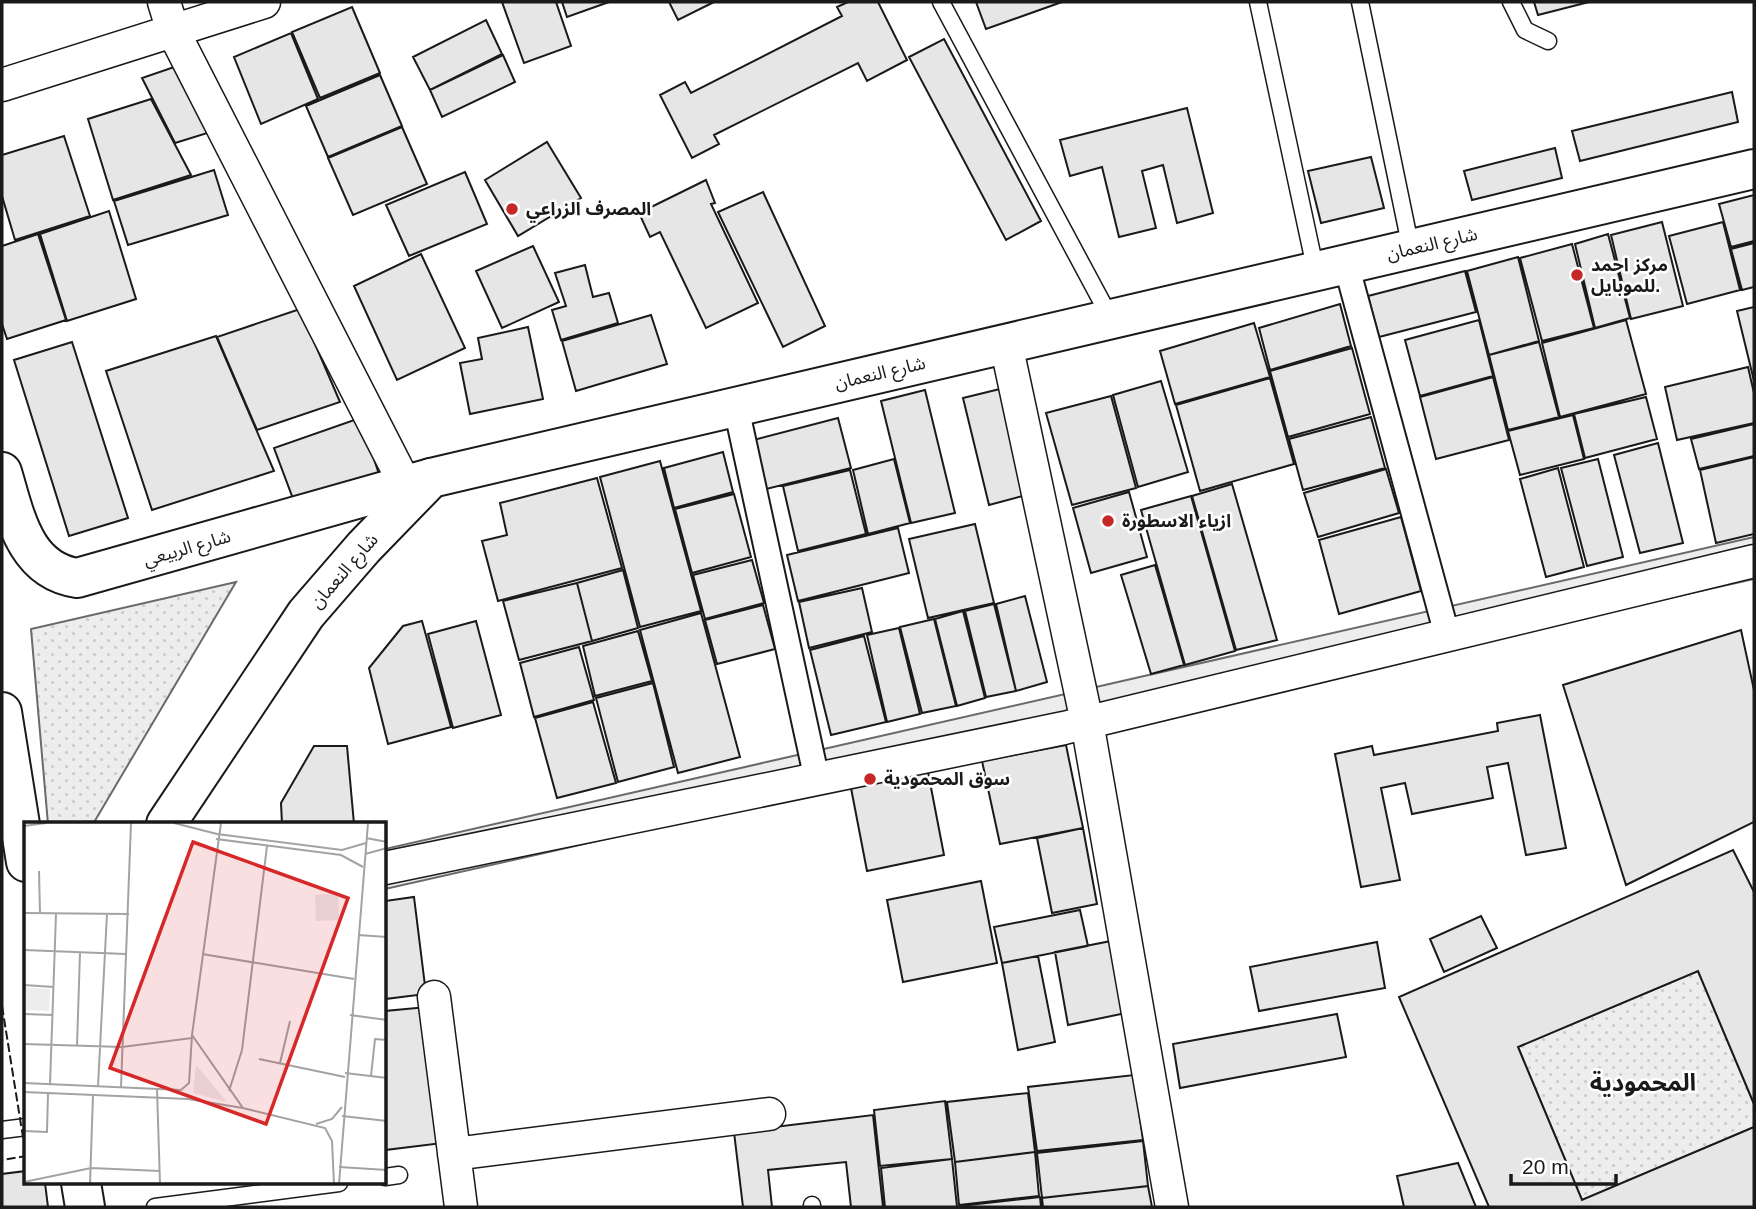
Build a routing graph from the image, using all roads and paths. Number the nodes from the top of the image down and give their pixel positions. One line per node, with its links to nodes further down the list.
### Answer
1 (264, 2): 6 (street)
2 (941, 2): 12 (lane)
3 (1258, 2): 11 (lane)
4 (1360, 2): 10 (lane)
5 (1511, 2): 7 (lane)
6 (169, 16): 8 (street); 16 (street)
7 (1548, 41)
8 (2, 85)
9 (1754, 169): 10 (main road, شارع النعمان)
10 (1411, 249): 11 (main road, شارع النعمان)
11 (1331, 268): 12 (main road, شارع النعمان); 18 (street)
12 (1111, 319): 13 (main road, شارع النعمان)
13 (1006, 344): 14 (main road, شارع النعمان); 20 (street)
14 (736, 407): 16 (main road, شارع النعمان); 21 (street)
15 (2, 472): 16 (main road, شارع الربيعي)
16 (419, 482): 22 (main road, شارع النعمان)
17 (1754, 561): 18 (street)
18 (1447, 635): 20 (street)
19 (2, 712): 23 (main road)
20 (1087, 722): 21 (street); 35 (street)
21 (817, 780): 24 (street)
22 (167, 822)
23 (24, 850)
24 (387, 869)
25 (434, 997): 29 (street)
26 (769, 1114): 29 (street)
27 (24, 1127): 28 (lane)
28 (2, 1130)
29 (454, 1154): 34 (street)
30 (81, 1184): 32 (main road)
31 (331, 1184): 33 (lane)
32 (85, 1207)
33 (155, 1207)
34 (461, 1207)
35 (1172, 1207)

